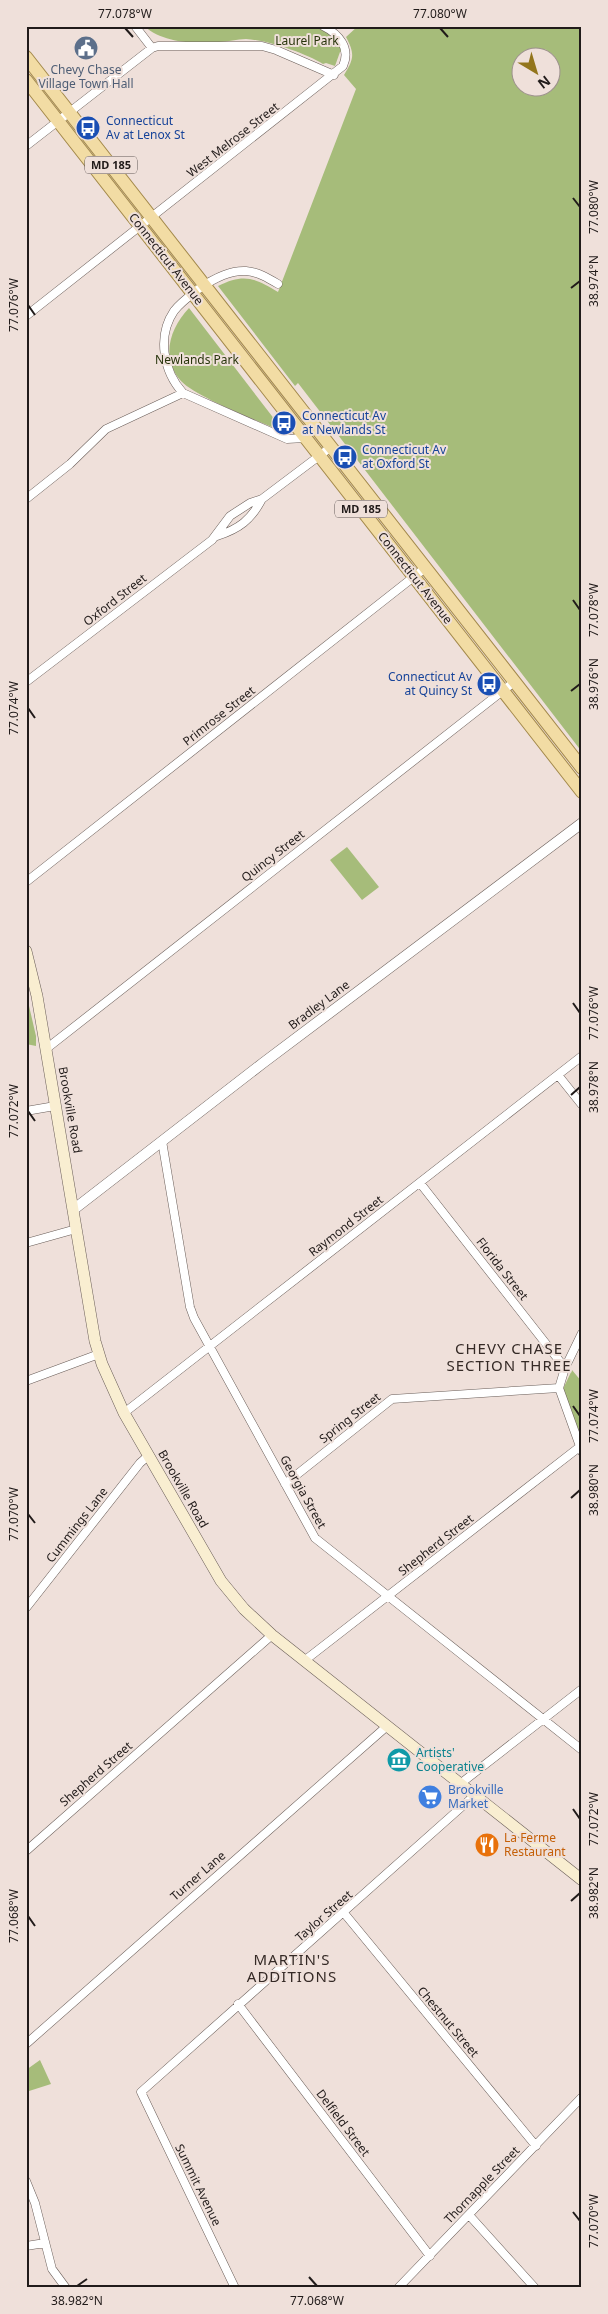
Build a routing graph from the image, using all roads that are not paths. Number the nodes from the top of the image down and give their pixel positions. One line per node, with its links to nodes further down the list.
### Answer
1 (135, 26): 3 (street)
2 (322, 26): 5 (street)
3 (152, 48): 5 (street); 7 (street)
4 (26, 56): 7 (main road, Connecticut Avenue / MD 185)
5 (334, 75): 10 (street, West Melrose Street)
6 (26, 80): 8 (main road, Connecticut Avenue / MD 185)
7 (70, 112): 8 (street); 10 (main road, Connecticut Avenue / MD 185)
8 (58, 121): 9 (street); 10 (main road, Connecticut Avenue / MD 185)
9 (26, 146)
10 (146, 223): 12 (main road, Connecticut Avenue / MD 185); 13 (street, West Melrose Street)
11 (278, 284): 12 (street)
12 (198, 290): 14 (street); 15 (main road, Connecticut Avenue / MD 185); 16 (main road, Connecticut Avenue / MD 185)
13 (26, 316)
14 (183, 392): 15 (street); 18 (street)
15 (305, 438): 17 (main road, Connecticut Avenue / MD 185)
16 (331, 447): 17 (street, Oxford Street); 21 (main road, Connecticut Avenue / MD 185)
17 (319, 456): 19 (street, Oxford Street); 22 (main road, Connecticut Avenue / MD 185)
18 (26, 499)
19 (262, 500): 20 (street, Oxford Street); 20 (street, Oxford Street)
20 (217, 536): 23 (street, Oxford Street)
21 (426, 568): 22 (street, Primrose Street); 24 (main road, Connecticut Avenue / MD 185)
22 (414, 577): 25 (main road, Connecticut Avenue / MD 185); 29 (street, Primrose Street)
23 (26, 682)
24 (514, 682): 25 (street, Quincy Street); 26 (main road, Connecticut Avenue / MD 185)
25 (503, 691): 27 (main road, Connecticut Avenue / MD 185); 31 (street, Quincy Street)
26 (582, 768)
27 (582, 792)
28 (582, 823): 37 (street, Bradley Lane)
29 (26, 882)
30 (26, 951): 31 (main road, Brookville Road)
31 (46, 1049): 35 (main road, Brookville Road)
32 (582, 1056): 33 (street, Raymond Street)
33 (558, 1075): 34 (street); 38 (street, Raymond Street)
34 (582, 1105)
35 (55, 1106): 36 (street); 39 (main road, Brookville Road)
36 (26, 1111)
37 (162, 1140): 39 (street, Bradley Lane); 43 (street, Georgia Street)
38 (420, 1183): 43 (street, Raymond Street); 45 (street, Florida Street)
39 (73, 1210): 40 (main road, Brookville Road)
40 (76, 1229): 41 (street); 44 (main road, Brookville Road)
41 (26, 1243)
42 (582, 1333): 45 (street)
43 (210, 1348): 48 (street, Raymond Street); 51 (street, Georgia Street)
44 (99, 1354): 46 (street); 48 (main road, Brookville Road)
45 (565, 1368): 47 (street)
46 (26, 1381)
47 (559, 1388): 49 (street); 51 (street, Spring Street)
48 (124, 1413): 50 (main road, Brookville Road)
49 (581, 1448): 52 (street, Shepherd Street)
50 (148, 1456): 53 (street, Cummings Lane); 54 (main road, Brookville Road)
51 (285, 1484): 52 (street, Georgia Street)
52 (388, 1596): 55 (street, Shepherd Street); 57 (street, Georgia Street)
53 (26, 1608)
54 (272, 1635): 55 (main road, Brookville Road); 62 (street, Shepherd Street)
55 (304, 1661): 58 (main road, Brookville Road)
56 (582, 1689): 57 (street)
57 (544, 1719): 59 (street, Georgia Street); 60 (street)
58 (386, 1726): 60 (main road, Brookville Road); 66 (street, Turner Lane)
59 (582, 1750)
60 (460, 1784): 61 (main road, Brookville Road)
61 (475, 1795): 63 (main road, Brookville Road); 64 (street, Taylor Street)
62 (26, 1851)
63 (582, 1880)
64 (344, 1914): 65 (street, Taylor Street); 69 (street, Chestnut Street)
65 (238, 2004): 67 (street, Taylor Street); 74 (street, Delfield Street)
66 (26, 2044)
67 (141, 2092): 76 (street, Summit Avenue)
68 (582, 2097): 69 (street, Thornapple Street)
69 (536, 2146): 71 (street, Thornapple Street)
70 (26, 2181): 72 (street)
71 (469, 2215): 74 (street, Thornapple Street); 78 (street)
72 (45, 2243): 73 (street); 75 (street)
73 (26, 2246)
74 (430, 2256): 77 (street, Thornapple Street)
75 (66, 2288)
76 (234, 2288)
77 (398, 2288)
78 (535, 2288)

